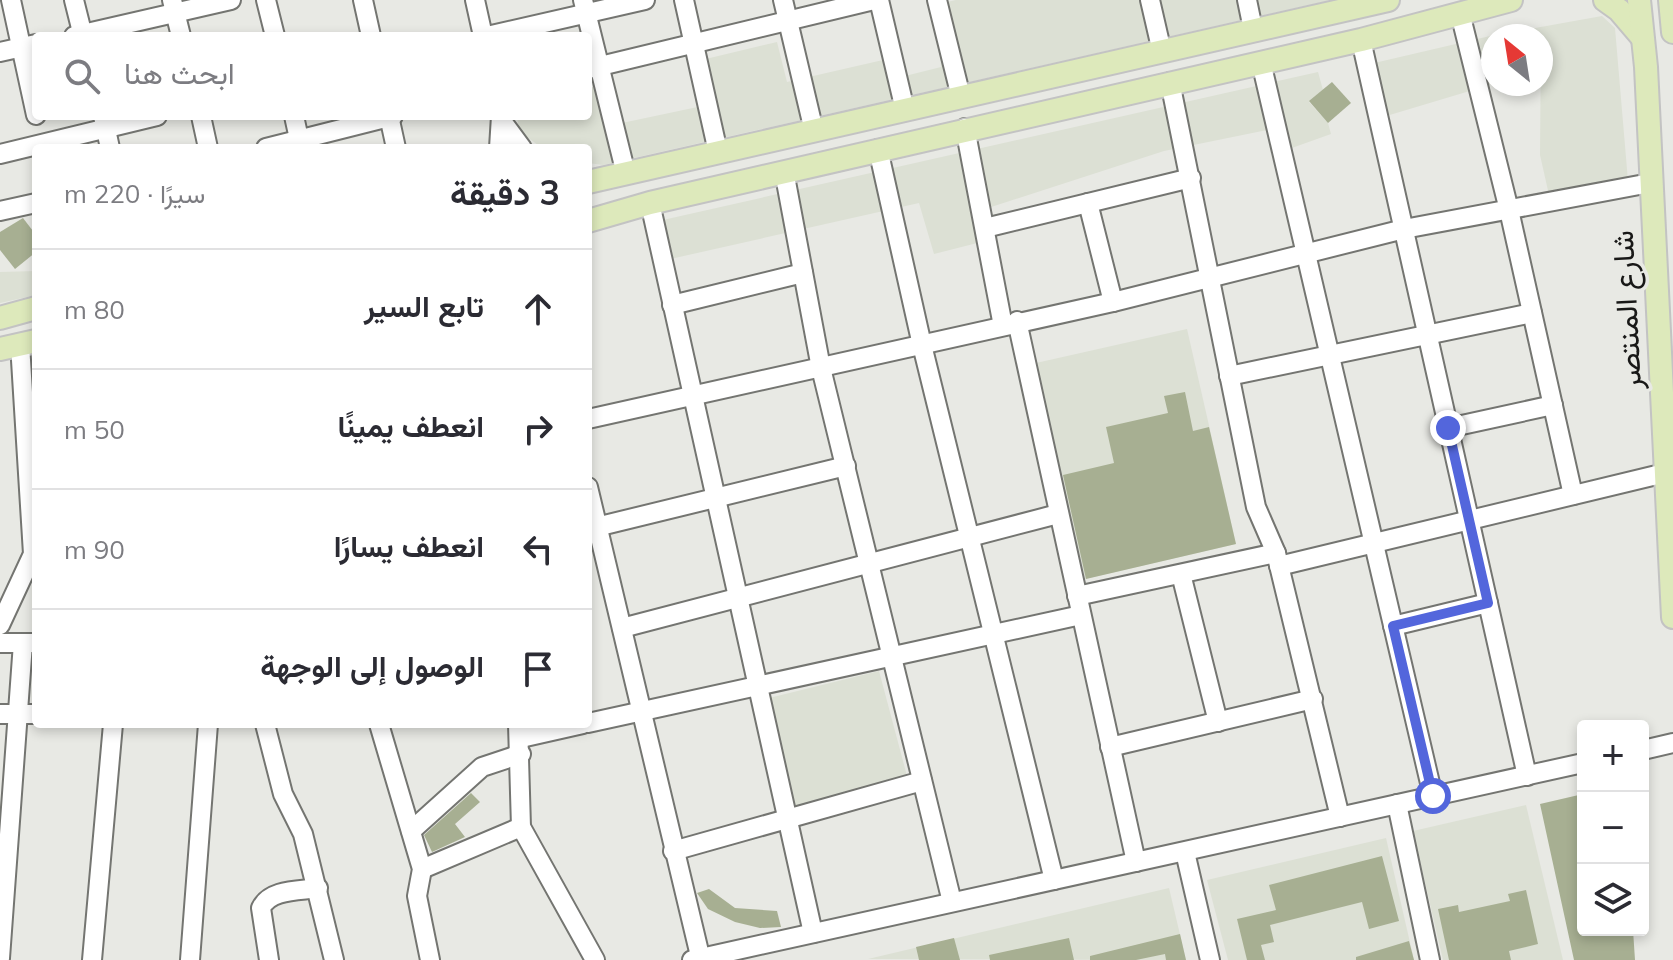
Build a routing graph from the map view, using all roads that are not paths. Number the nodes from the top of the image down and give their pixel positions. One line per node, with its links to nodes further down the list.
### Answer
1 (11, 0): 37 (street)
2 (74, 0): 25 (street)
3 (231, 0): 20 (street)
4 (266, 0): 28 (street)
5 (363, 0): 29 (street)
6 (475, 0): 30 (street)
7 (645, 0): 21 (street)
8 (684, 0): 36 (street)
9 (783, 0): 23 (street)
10 (876, 0): 23 (street); 45 (street)
11 (937, 0): 44 (street)
12 (1150, 0): 39 (street)
13 (1247, 0): 24 (street)
14 (1388, 0): 19 (main road)
15 (1511, 0): 22 (main road)
16 (1605, 0): 34 (main road)
17 (1639, 0): 34 (main road, شارع المنتصر)
18 (1670, 0): 33 (main road)
19 (1353, 4): 24 (main road)
20 (174, 6): 26 (street); 27 (street)
21 (584, 6): 31 (street); 32 (street)
22 (1460, 13): 35 (main road); 76 (street)
23 (787, 20): 36 (street); 55 (street)
24 (1253, 29): 39 (main road)
25 (79, 32)
26 (90, 32)
27 (180, 32)
28 (274, 32)
29 (370, 32)
30 (484, 32)
31 (498, 32)
32 (588, 32)
33 (1673, 32)
34 (1642, 37): 72 (main road, شارع المنتصر)
35 (1361, 40): 40 (main road); 80 (street)
36 (694, 44): 41 (street); 66 (street)
37 (28, 46): 38 (street); 42 (street)
38 (0, 52)
39 (1162, 52): 44 (main road)
40 (1261, 62): 43 (main road); 81 (street)
41 (593, 68): 69 (street)
42 (32, 80)
43 (1170, 82): 54 (main road); 70 (street)
44 (961, 97): 45 (main road)
45 (905, 110): 55 (main road)
46 (37, 120): 56 (street)
47 (202, 120): 59 (street)
48 (295, 120): 60 (street)
49 (378, 120): 60 (street)
50 (392, 120): 61 (street)
51 (501, 120): 62 (street)
52 (502, 120): 63 (street)
53 (104, 122): 57 (street); 58 (street)
54 (965, 128): 65 (main road); 79 (street)
55 (814, 131): 66 (main road)
56 (43, 144)
57 (48, 144)
58 (109, 144)
59 (207, 144)
60 (300, 144)
61 (395, 144)
62 (499, 144)
63 (519, 144)
64 (32, 148): 67 (street)
65 (878, 149): 68 (main road); 92 (street)
66 (718, 152): 69 (main road)
67 (0, 154)
68 (784, 171): 73 (main road); 82 (street)
69 (626, 174): 71 (main road)
70 (1191, 178): 74 (street); 83 (street)
71 (592, 181)
72 (1650, 183): 76 (street); 101 (main road, شارع المنتصر)
73 (650, 203): 78 (main road); 85 (street)
74 (1088, 203): 79 (street); 84 (street)
75 (32, 204): 77 (street)
76 (1509, 210): 80 (street); 87 (street)
77 (0, 211)
78 (592, 220)
79 (985, 228): 89 (street)
80 (1404, 229): 81 (street); 90 (street)
81 (1306, 252): 83 (street); 93 (street)
82 (803, 273): 85 (street); 94 (street)
83 (1212, 278): 84 (street); 95 (street)
84 (1113, 302): 89 (street)
85 (672, 305): 96 (street)
86 (32, 309): 88 (main road)
87 (1532, 313): 90 (street); 97 (street)
88 (0, 318)
89 (1010, 324): 92 (street); 104 (street)
90 (1427, 334): 93 (street); 99 (street)
91 (19, 345): 105 (street)
92 (922, 345): 94 (street); 108 (street)
93 (1329, 355): 95 (street); 109 (street)
94 (821, 368): 96 (street); 100 (street)
95 (1229, 376): 111 (street)
96 (692, 394): 98 (street); 103 (street)
97 (1553, 405): 99 (street); 102 (street)
98 (592, 418)
99 (1448, 428): 106 (street)
100 (846, 466): 103 (street); 112 (street)
101 (1665, 473): 102 (street); 118 (main road, شارع المنتصر)
102 (1573, 495): 106 (street)
103 (716, 499): 107 (street); 115 (street)
104 (1058, 514): 108 (street); 114 (street)
105 (32, 515)
106 (1469, 520): 109 (street); 116 (street)
107 (592, 528): 121 (street)
108 (970, 537): 112 (street); 122 (street)
109 (1374, 543): 111 (street); 120 (street)
110 (32, 560): 119 (street)
111 (1278, 560): 113 (street); 127 (street)
112 (869, 563): 115 (street); 125 (street)
113 (1181, 574): 114 (street); 132 (street)
114 (1077, 596): 117 (street)
115 (738, 597): 121 (street); 126 (street)
116 (1488, 603): 120 (street); 143 (street)
117 (1081, 615): 122 (street); 140 (street)
118 (1673, 617)
119 (0, 625)
120 (1393, 626): 145 (street)
121 (622, 628): 128 (street)
122 (994, 634): 125 (street); 155 (street)
123 (0, 643): 124 (street)
124 (29, 643): 129 (street)
125 (892, 656): 126 (street); 144 (street)
126 (757, 685): 128 (street); 148 (street)
127 (1313, 699): 132 (street); 147 (street)
128 (642, 710): 131 (street); 151 (street)
129 (8, 714): 130 (street); 159 (street)
130 (32, 714)
131 (592, 721)
132 (1218, 722): 140 (street)
133 (113, 728): 161 (street)
134 (208, 728): 162 (street)
135 (266, 728): 156 (street)
136 (380, 728): 150 (street)
137 (565, 728): 138 (street)
138 (520, 739): 149 (street); 150 (street)
139 (1673, 743): 141 (street)
140 (1110, 747): 153 (street)
141 (1649, 749)
142 (1577, 764): 143 (street)
143 (1527, 776): 145 (street)
144 (922, 781): 148 (street); 157 (street)
145 (1433, 796): 146 (street)
146 (1397, 804): 147 (street); 168 (street)
147 (1340, 817): 152 (street)
148 (789, 820): 151 (street); 158 (street)
149 (521, 827): 154 (street); 166 (street)
150 (411, 831): 154 (street)
151 (673, 851): 160 (street)
152 (1185, 852): 153 (street); 167 (street)
153 (1136, 862): 155 (street)
154 (422, 869): 165 (street)
155 (1054, 880): 157 (street)
156 (318, 888): 163 (street); 164 (street)
157 (952, 902): 158 (street)
158 (813, 933): 160 (street)
159 (0, 958)
160 (698, 959)
161 (92, 960)
162 (190, 960)
163 (269, 960)
164 (334, 960)
165 (430, 960)
166 (595, 960)
167 (1210, 960)
168 (1430, 960)

